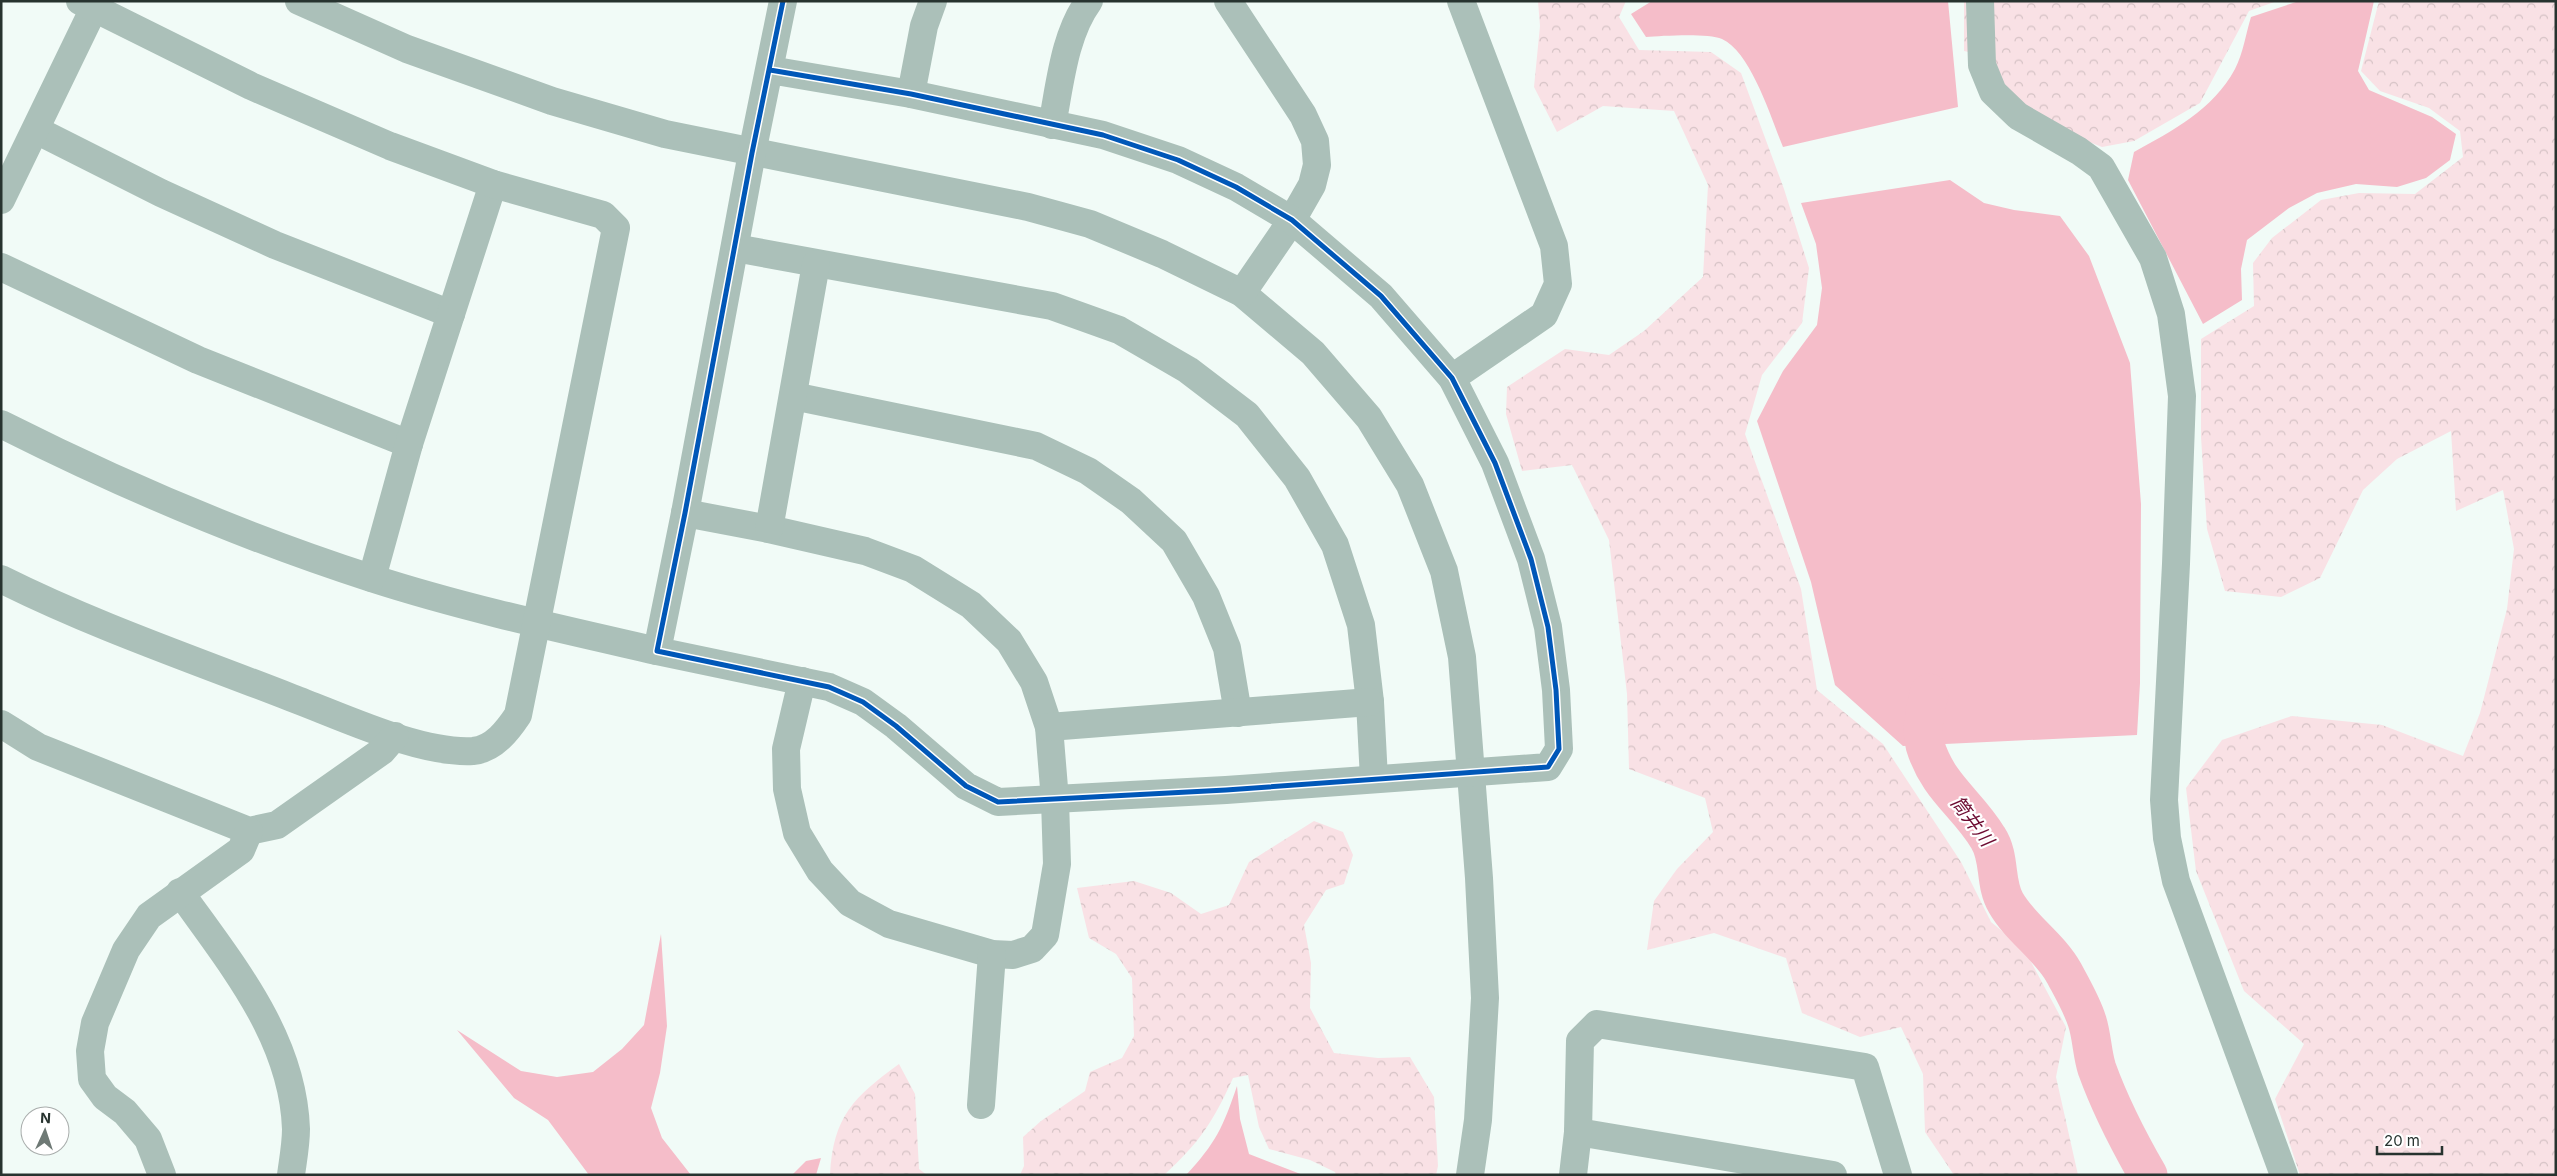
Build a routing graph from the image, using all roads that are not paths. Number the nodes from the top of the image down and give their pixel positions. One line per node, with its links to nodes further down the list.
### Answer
1 (299, 1): 13 (street)
2 (783, 1): 9 (street)
3 (933, 1): 10 (street)
4 (1089, 1): 11 (street)
5 (1228, 1): 16 (street)
6 (1461, 1): 22 (street)
7 (1980, 1): 52 (street)
8 (87, 5): 12 (street); 14 (street)
9 (770, 70): 10 (street); 13 (street)
10 (911, 94): 11 (street)
11 (1052, 125): 16 (street)
12 (36, 130): 15 (street); 21 (street)
13 (752, 153): 17 (street); 20 (street)
14 (493, 184): 21 (street); 30 (street)
15 (1, 200)
16 (1292, 220): 20 (street); 22 (street)
17 (735, 248): 18 (street); 26 (street)
18 (816, 264): 23 (street); 33 (street)
19 (1, 267): 25 (street)
20 (1242, 293): 38 (street)
21 (450, 314): 25 (street)
22 (1452, 378): 38 (street)
23 (793, 396): 27 (street); 34 (street)
24 (1, 424): 28 (street)
25 (409, 444): 28 (street)
26 (685, 513): 27 (street); 31 (street)
27 (769, 529): 36 (street)
28 (372, 578): 30 (street)
29 (1, 579): 37 (street)
30 (537, 623): 31 (street); 37 (street)
31 (657, 651): 32 (street)
32 (802, 681): 40 (street); 43 (street)
33 (1370, 702): 34 (street); 39 (street)
34 (1238, 713): 36 (street)
35 (1, 724): 41 (street)
36 (1049, 727): 40 (street)
37 (395, 736): 41 (street)
38 (1471, 772): 39 (street); 48 (street)
39 (1374, 779): 40 (street)
40 (1055, 800): 43 (street)
41 (249, 831): 42 (street)
42 (180, 892): 46 (street); 47 (street)
43 (992, 954): 44 (street)
44 (980, 1105)
45 (1578, 1132): 49 (street); 50 (street); 51 (street)
46 (162, 1175)
47 (291, 1175)
48 (1470, 1175)
49 (1573, 1175)
50 (1833, 1175)
51 (1898, 1175)
52 (2284, 1175)

